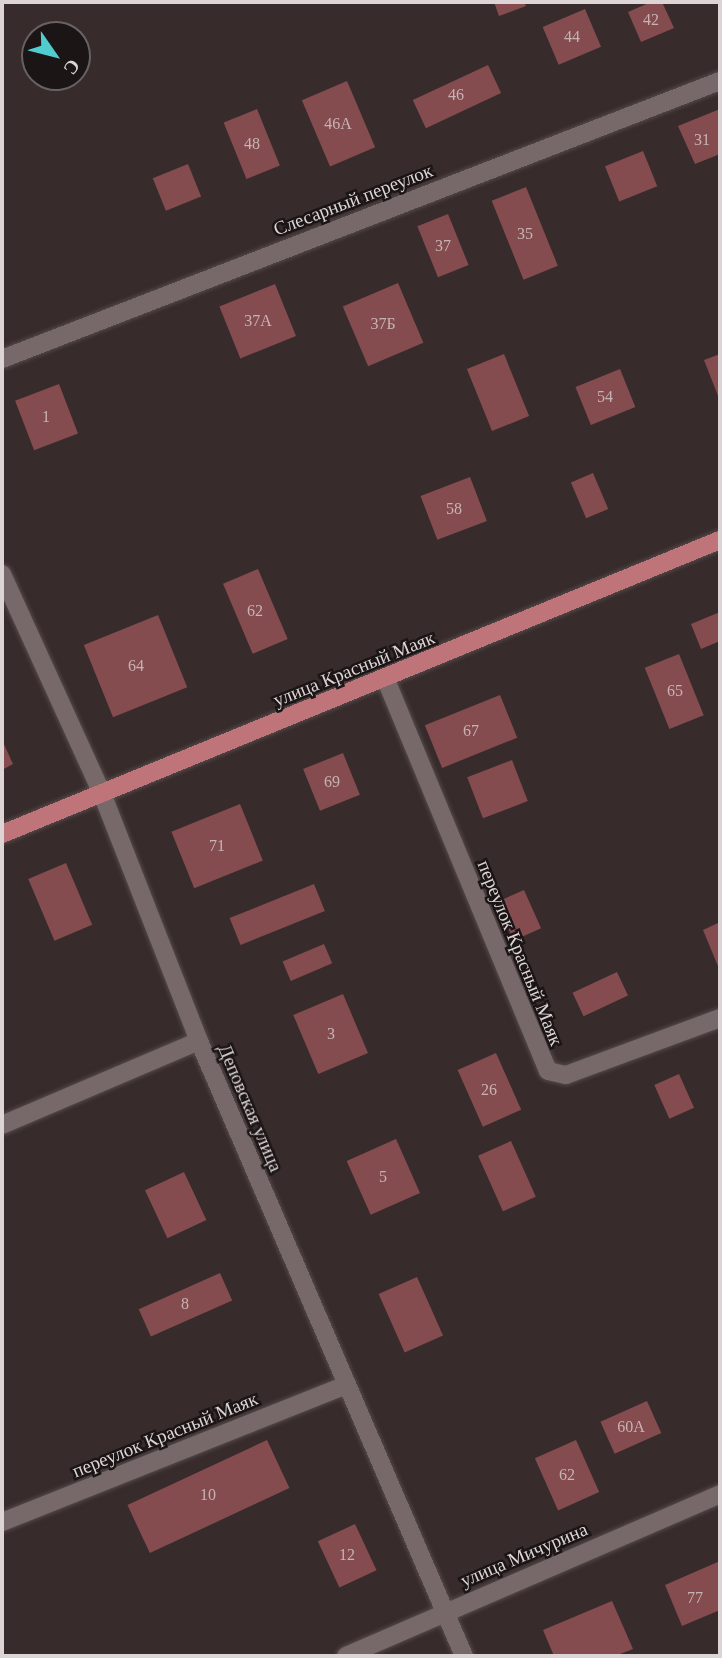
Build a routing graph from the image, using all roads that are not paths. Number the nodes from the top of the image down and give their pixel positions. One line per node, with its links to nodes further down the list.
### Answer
1 (720, 81): 2 (street, Слесарный переулок)
2 (2, 359)
3 (720, 540): 5 (main road, улица Красный Маяк)
4 (2, 574): 6 (street, Деповская улица)
5 (386, 680): 6 (main road, улица Красный Маяк); 8 (street, переулок Красный Маяк)
6 (101, 791): 7 (main road, улица Красный Маяк); 9 (street, Деповская улица)
7 (2, 834)
8 (720, 1018)
9 (199, 1041): 10 (street); 11 (street, Деповская улица)
10 (2, 1125)
11 (344, 1386): 13 (street, переулок Красный Маяк); 14 (street, Деповская улица)
12 (720, 1494): 14 (street, улица Мичурина)
13 (2, 1522)
14 (443, 1612): 15 (street, улица Мичурина); 16 (street, Деповская улица)
15 (346, 1656)
16 (464, 1656)

